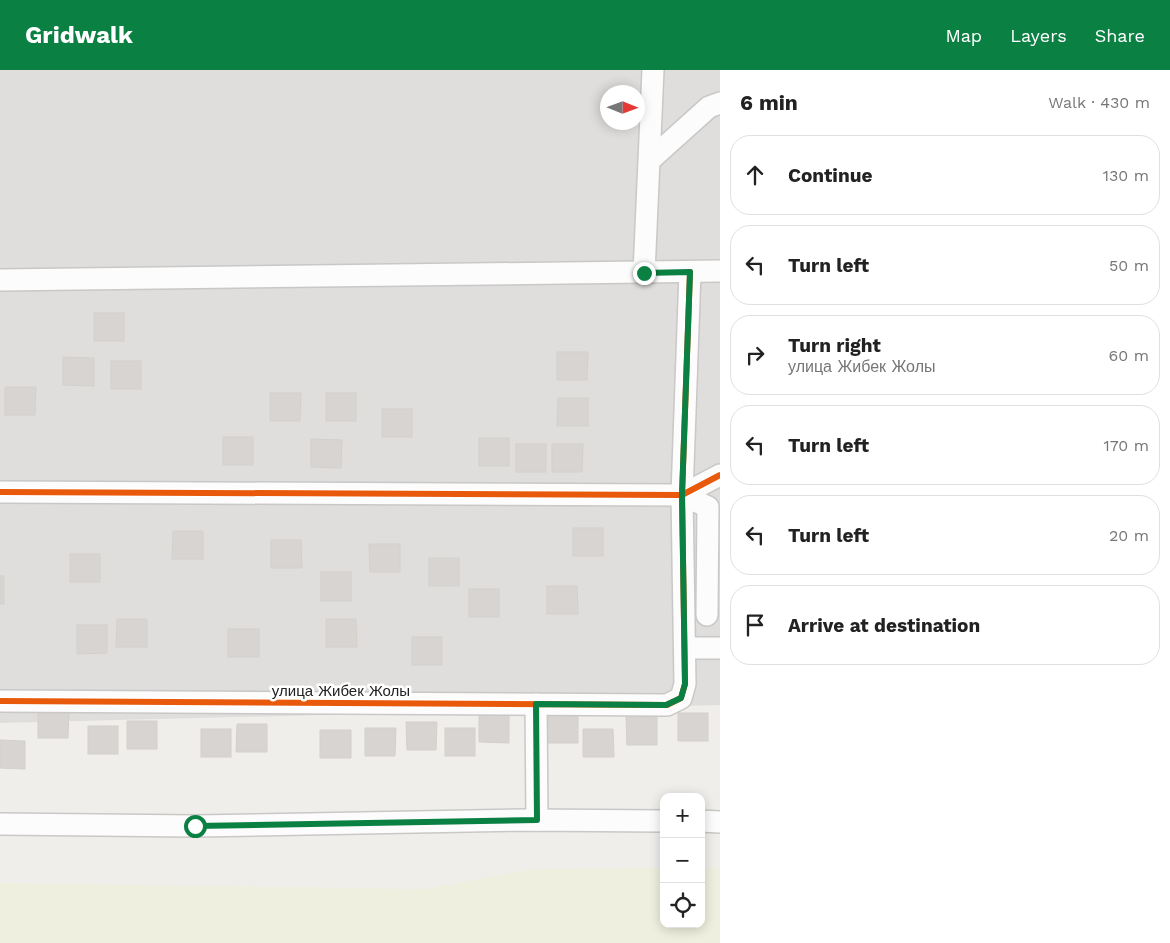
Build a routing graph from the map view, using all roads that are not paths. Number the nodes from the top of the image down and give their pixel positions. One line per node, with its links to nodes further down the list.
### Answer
1 (653, 70): 3 (street)
2 (720, 103): 3 (street)
3 (650, 160): 6 (street)
4 (720, 271): 5 (street)
5 (690, 272): 6 (street); 10 (street)
6 (644, 273): 7 (street)
7 (0, 280)
8 (720, 475): 10 (street)
9 (0, 492): 10 (street)
10 (682, 495): 11 (street); 12 (street)
11 (684, 614): 12 (street); 13 (street)
12 (713, 614)
13 (685, 648): 14 (street); 16 (street, улица Жибек Жолы)
14 (720, 648)
15 (0, 701): 16 (street, улица Жибек Жолы)
16 (536, 704): 17 (street)
17 (537, 820): 18 (street); 21 (street)
18 (660, 821)
19 (705, 821): 20 (street)
20 (720, 822)
21 (0, 824)

